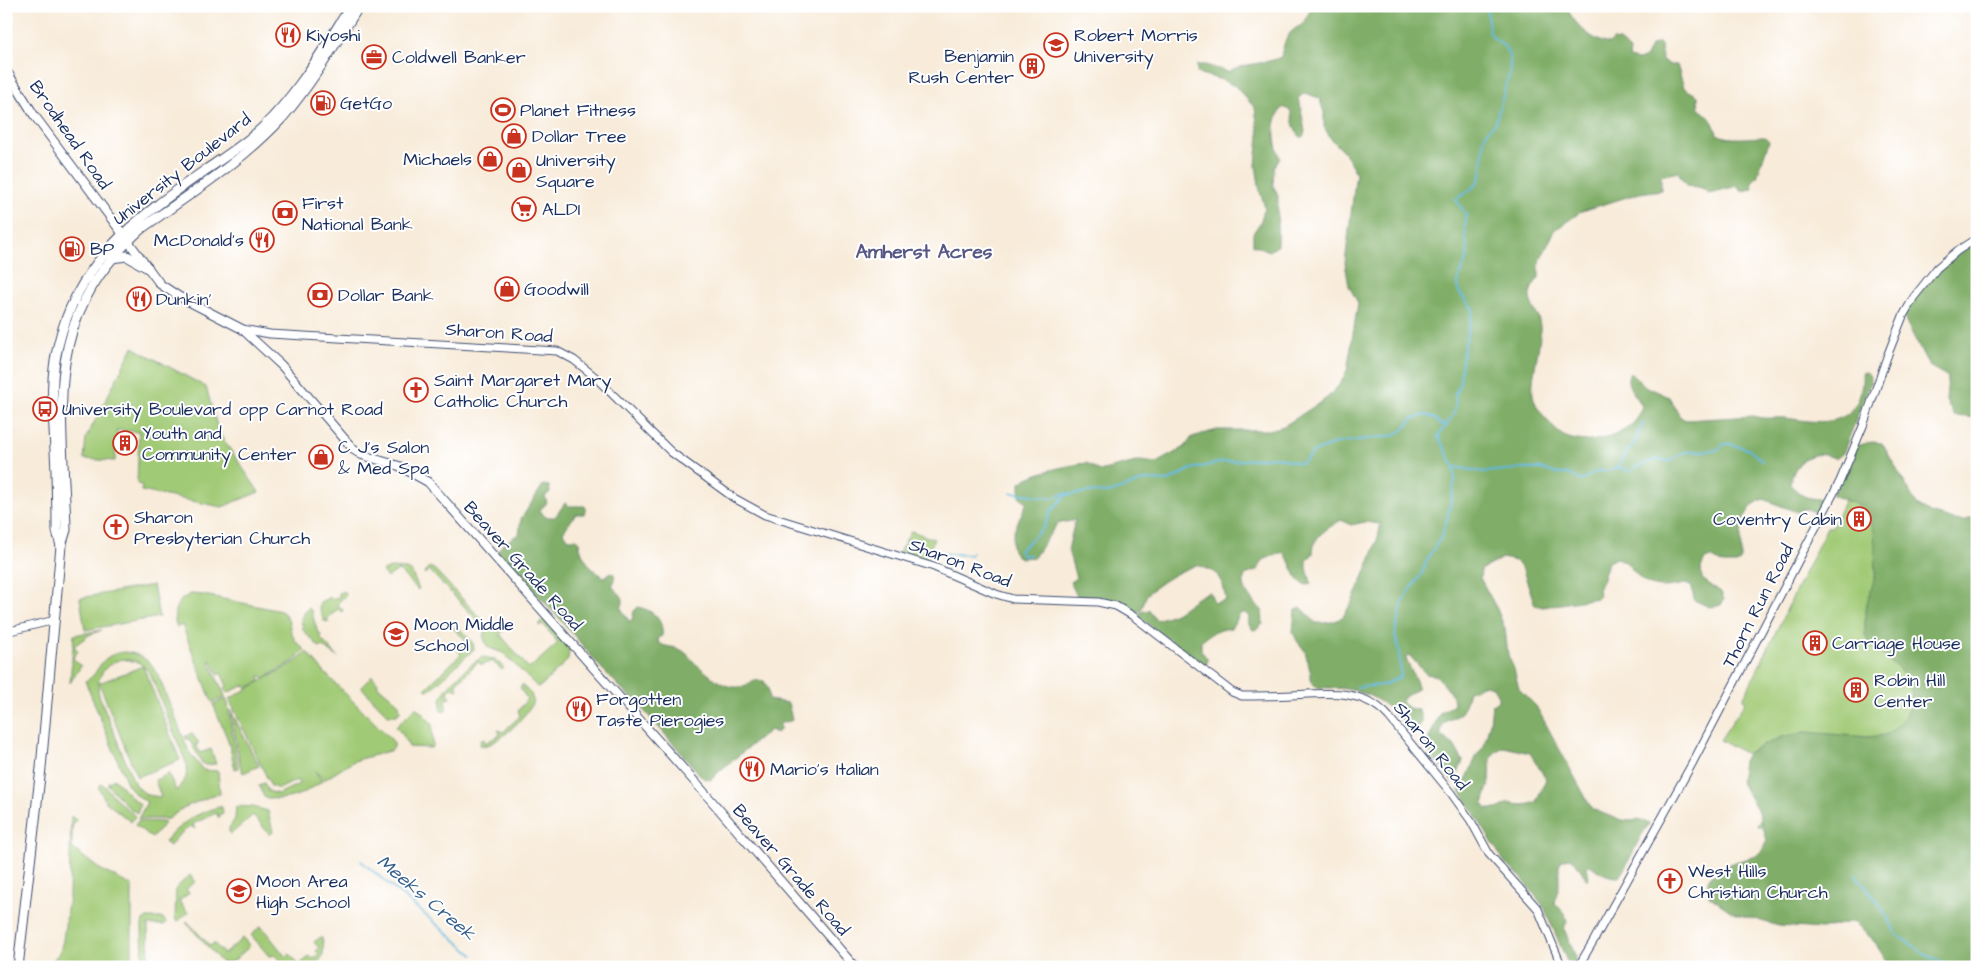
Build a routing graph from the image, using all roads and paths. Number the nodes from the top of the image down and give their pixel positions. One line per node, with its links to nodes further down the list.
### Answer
1 (351, 6): 4 (main road, University Boulevard)
2 (359, 6): 4 (main road, University Boulevard)
3 (6, 70): 4 (main road, Brodhead Road)
4 (125, 237): 6 (main road, University Boulevard); 7 (main road, Beaver Grade Road); 9 (main road, University Boulevard)
5 (1977, 238): 15 (street, Thorn Run Road)
6 (111, 259): 7 (main road); 9 (main road, University Boulevard)
7 (148, 268): 8 (main road, Beaver Grade Road)
8 (242, 329): 13 (main road, Beaver Grade Road); 14 (street, Sharon Road)
9 (61, 546): 10 (main road, University Boulevard)
10 (55, 620): 11 (street); 12 (main road, University Boulevard)
11 (6, 632)
12 (18, 967)
13 (855, 967)
14 (1562, 967)
15 (1578, 967)

